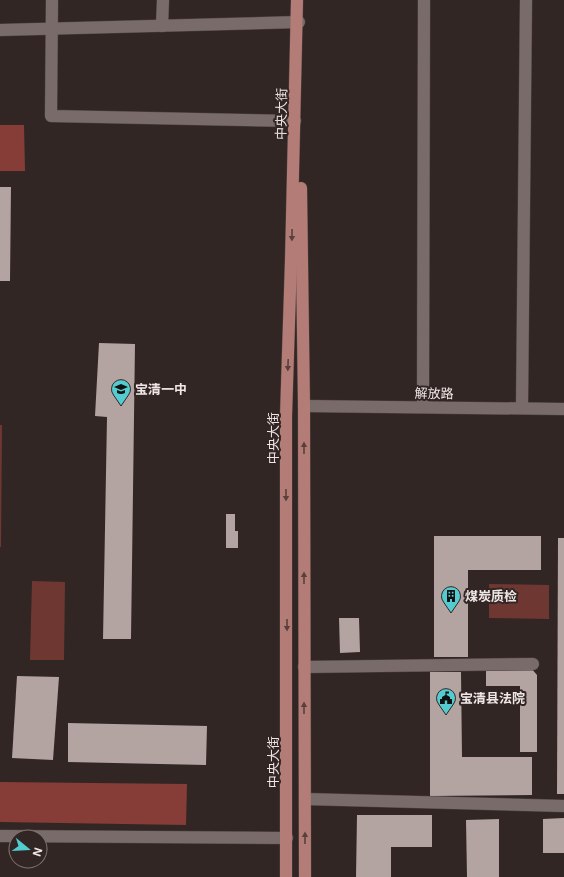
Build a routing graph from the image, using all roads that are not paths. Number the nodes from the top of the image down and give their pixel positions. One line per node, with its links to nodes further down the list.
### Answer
1 (52, 0): 8 (street)
2 (163, 0): 7 (street)
3 (298, 0): 6 (main road, 中央大街)
4 (424, 0): 12 (street)
5 (526, 0): 13 (street)
6 (298, 22): 7 (street); 10 (main road, 中央大街); 11 (main road, 中央大街)
7 (162, 26): 8 (street)
8 (52, 28): 9 (street); 10 (street)
9 (0, 30)
10 (295, 121): 20 (main road, 中央大街, one-way to 20)
11 (304, 406): 12 (street, 解放路); 16 (main road, 中央大街, one-way to 11)
12 (423, 407): 13 (street, 解放路)
13 (522, 408): 14 (street, 解放路)
14 (564, 409)
15 (533, 664): 16 (street)
16 (304, 667): 17 (main road, 中央大街, one-way to 16)
17 (305, 799): 18 (street); 22 (main road, 中央大街, one-way to 17)
18 (564, 806)
19 (0, 836): 20 (street)
20 (286, 838): 21 (main road, 中央大街)
21 (286, 877)
22 (305, 877)

